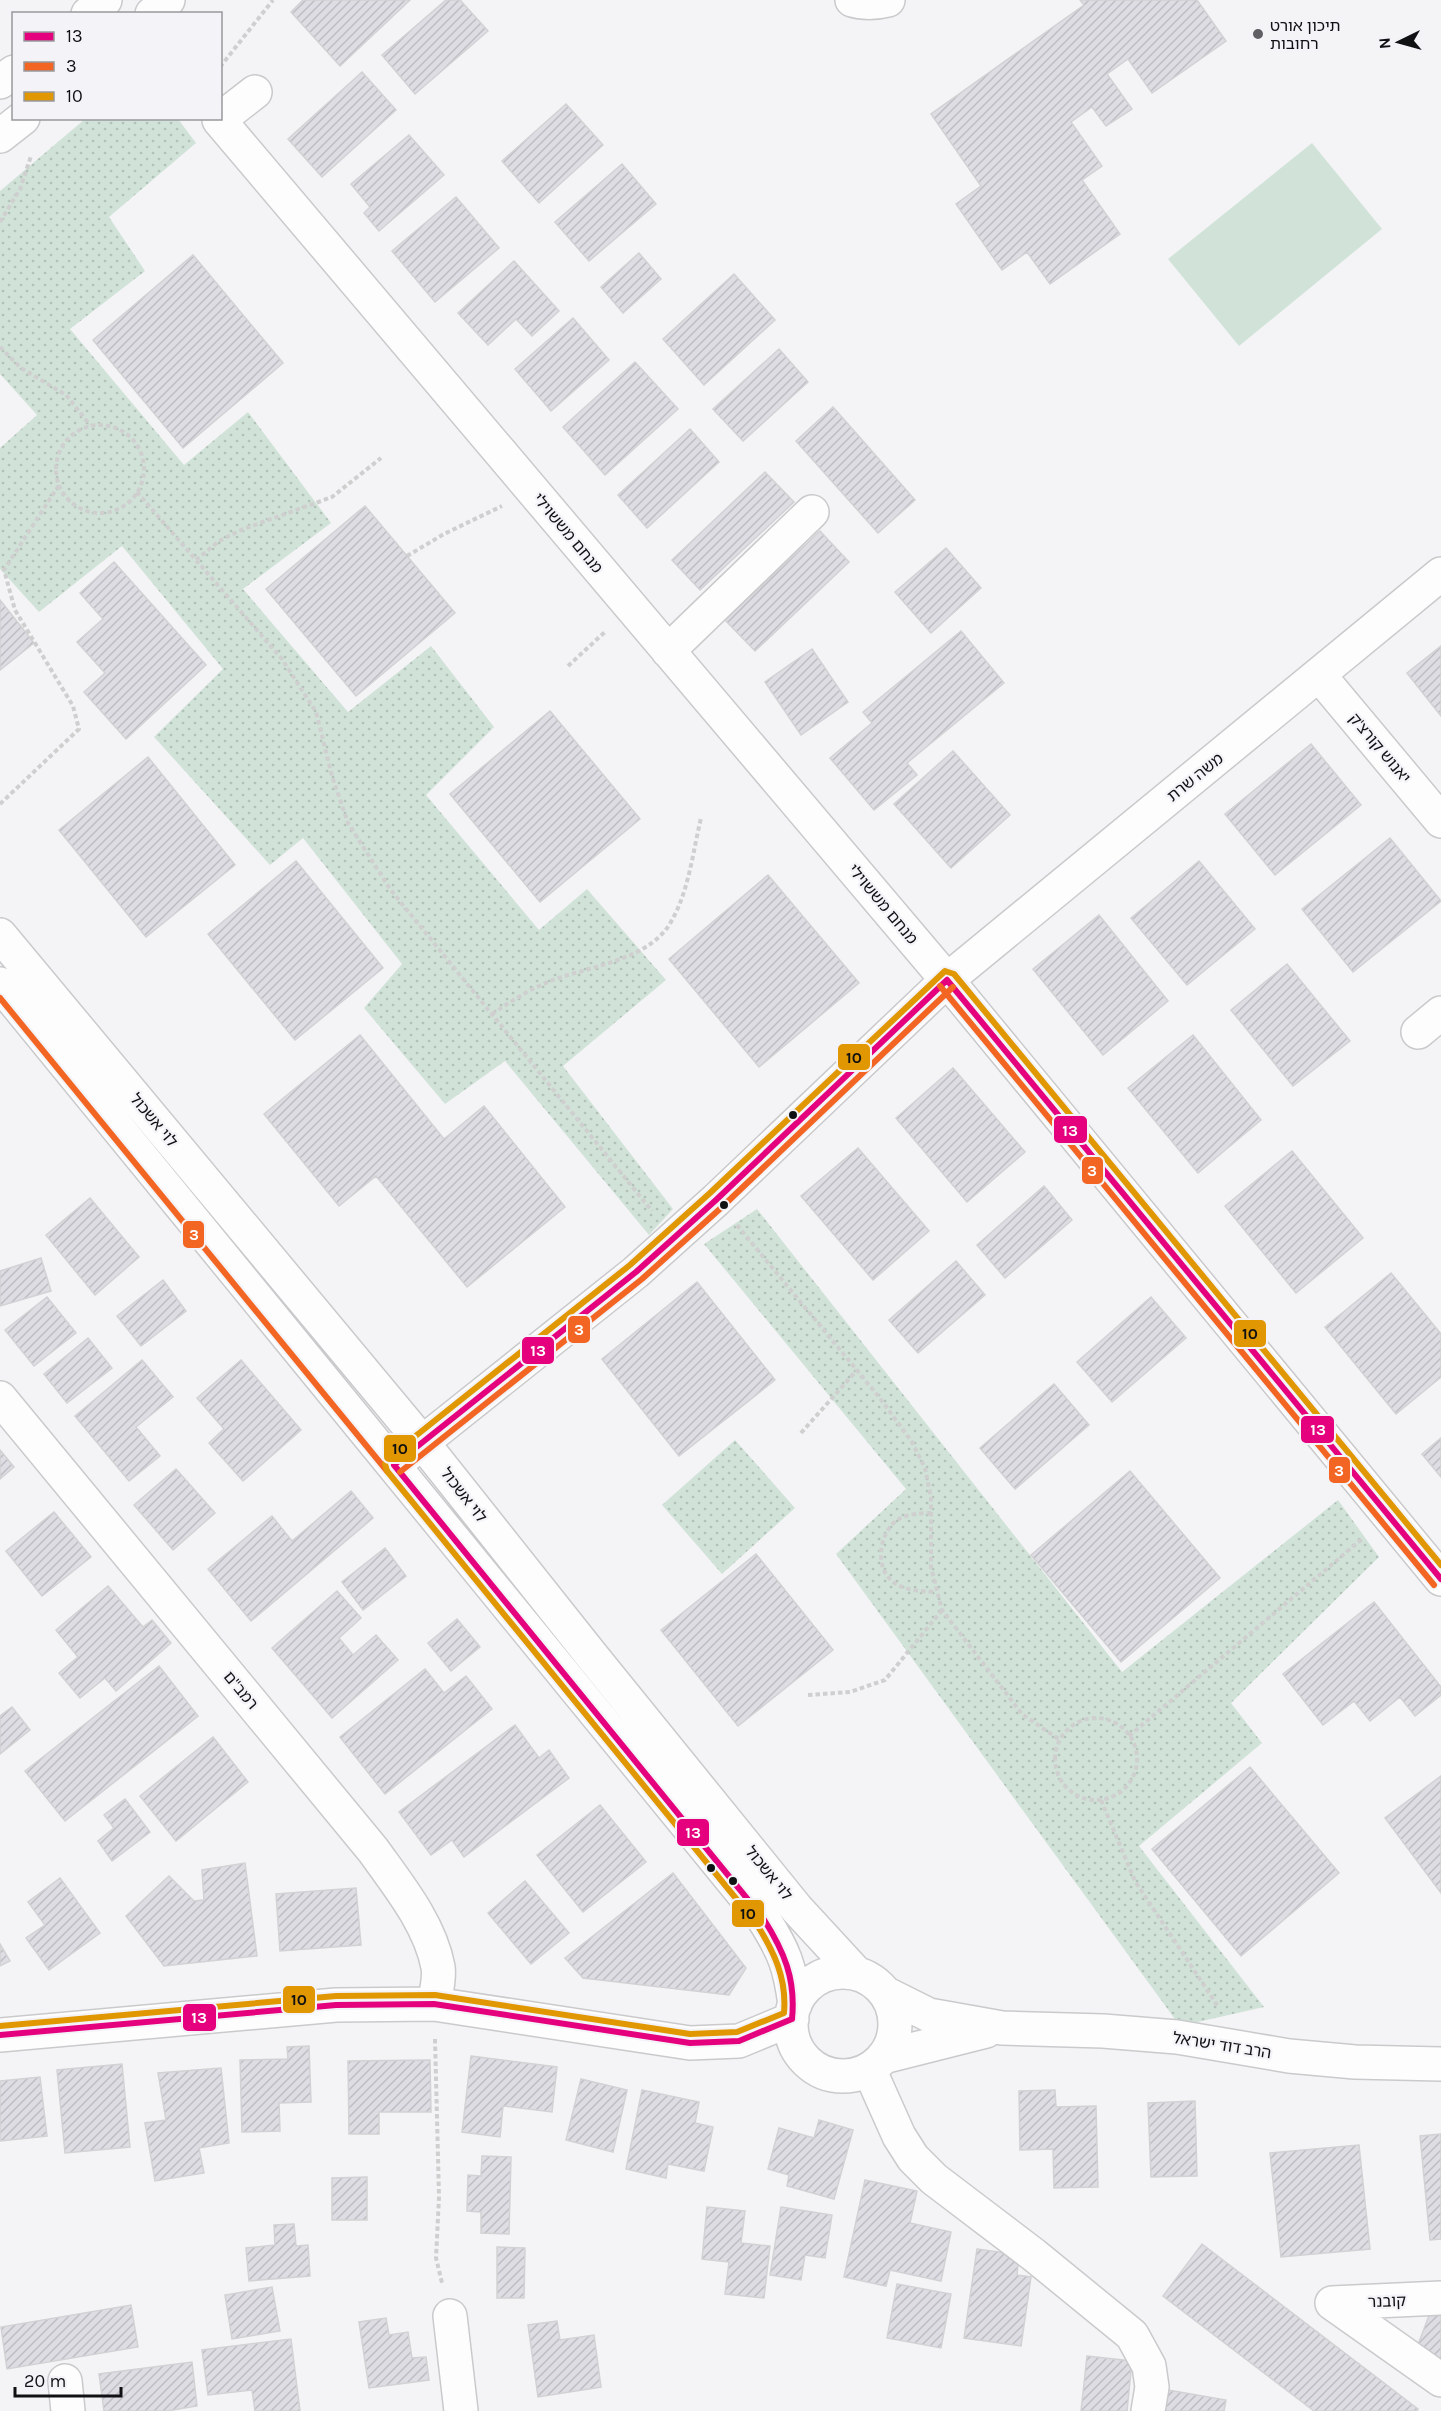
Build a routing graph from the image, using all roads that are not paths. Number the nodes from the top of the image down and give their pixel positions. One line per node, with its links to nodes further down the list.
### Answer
1 (105, 0): 5 (street)
2 (168, 0): 6 (street)
3 (852, 0): 4 (street)
4 (888, 0)
5 (90, 12)
6 (154, 12)
7 (255, 92): 8 (street, מנחם מששוילי)
8 (222, 118)
9 (219, 120): 12 (street, מנחם מששוילי)
10 (812, 512): 12 (street)
11 (1441, 574): 13 (street, משה שרת)
12 (668, 651): 16 (street, מנחם מששוילי)
13 (1319, 675): 14 (street, יאנוש קורצ'ק); 16 (street, משה שרת)
14 (1441, 821)
15 (0, 935): 19 (street, לוי אשכול)
16 (948, 980): 19 (street, משה שרת); 21 (street, מנחם מששוילי)
17 (0, 984): 20 (street, לוי אשכול)
18 (0, 1398): 24 (street, רמב"ם)
19 (422, 1442): 20 (street, משה שרת); 22 (street, לוי אשכול)
20 (394, 1465): 25 (street, לוי אשכול)
21 (1441, 1579)
22 (856, 1973): 23 (street); 25 (street)
23 (885, 1993): 26 (street, הרב דוד ישראל); 28 (street)
24 (434, 2004): 25 (street); 27 (street)
25 (793, 2012): 28 (street)
26 (1002, 2028): 28 (street, הרב דוד ישראל); 29 (street, הרב דוד ישראל)
27 (0, 2036)
28 (876, 2063): 34 (street)
29 (1441, 2064)
30 (1441, 2298): 32 (street, קובנר)
31 (450, 2316): 33 (street)
32 (1441, 2380)
33 (461, 2411)
34 (1148, 2411)

